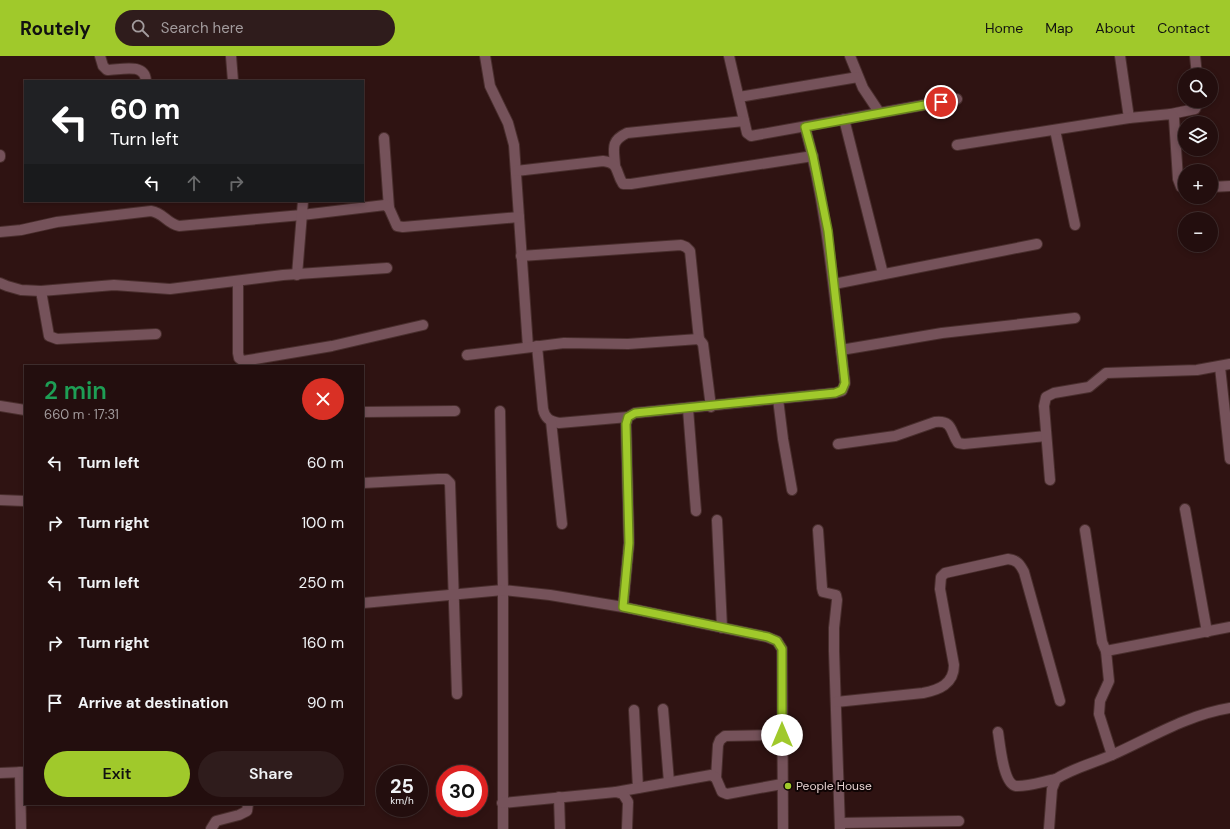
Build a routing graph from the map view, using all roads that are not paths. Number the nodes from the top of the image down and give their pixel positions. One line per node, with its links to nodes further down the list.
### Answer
1 (100, 56): 10 (street)
2 (231, 56): 11 (street)
3 (485, 56): 26 (street)
4 (729, 56): 12 (street)
5 (850, 56): 9 (street)
6 (1120, 56): 17 (street)
7 (1195, 56): 8 (street)
8 (1196, 68)
9 (858, 77): 12 (street); 15 (street)
10 (146, 80)
11 (232, 80)
12 (739, 97): 19 (street)
13 (957, 99): 15 (street)
14 (1196, 108): 16 (street)
15 (879, 112): 18 (street)
16 (1171, 114): 17 (street); 27 (street)
17 (1129, 118): 21 (street)
18 (844, 119): 20 (street); 39 (street)
19 (744, 121): 20 (street); 25 (street)
20 (805, 127): 24 (street)
21 (1055, 130): 23 (street); 34 (street)
22 (384, 138): 31 (street)
23 (957, 146)
24 (813, 156): 25 (street); 43 (street)
25 (615, 165): 26 (street)
26 (516, 171): 33 (street)
27 (1178, 179)
28 (1230, 186): 29 (street)
29 (1218, 187)
30 (303, 202): 32 (street)
31 (389, 208): 32 (street); 33 (street)
32 (302, 215): 35 (street); 40 (street)
33 (519, 217): 37 (street)
34 (1075, 225)
35 (0, 232)
36 (1037, 244): 39 (street)
37 (522, 256): 48 (street); 49 (street)
38 (387, 268): 40 (street)
39 (883, 274): 43 (street)
40 (297, 275): 41 (street)
41 (238, 281): 44 (street); 46 (street)
42 (0, 283): 44 (street)
43 (834, 284): 50 (street)
44 (41, 291): 47 (street)
45 (1075, 318): 50 (street)
46 (423, 325)
47 (156, 334)
48 (699, 339): 49 (street); 56 (street)
49 (532, 347): 51 (street); 63 (street)
50 (841, 350): 54 (street)
51 (468, 355)
52 (1230, 364): 53 (street)
53 (1220, 367): 64 (street); 66 (street)
54 (778, 399): 56 (street); 69 (street)
55 (0, 406): 58 (street)
56 (710, 407): 57 (street)
57 (688, 409): 62 (street); 73 (street)
58 (24, 410)
59 (500, 410): 78 (street)
60 (455, 411): 61 (street)
61 (364, 412)
62 (628, 417): 63 (street); 81 (street)
63 (551, 421): 75 (street)
64 (1046, 436): 65 (street); 67 (street)
65 (838, 444)
66 (1230, 459)
67 (1050, 480)
68 (364, 483): 79 (street)
69 (792, 490)
70 (0, 500): 71 (street)
71 (24, 501)
72 (1185, 509): 84 (street)
73 (696, 511)
74 (717, 520): 83 (street)
75 (562, 524)
76 (818, 530): 88 (street)
77 (1085, 530): 85 (street)
78 (503, 590): 79 (street); 81 (street); 104 (street)
79 (455, 594): 80 (street); 86 (street)
80 (364, 603)
81 (623, 607): 83 (street)
82 (1230, 627): 84 (street)
83 (722, 628): 93 (street)
84 (1206, 632): 85 (street)
85 (1106, 651): 94 (street)
86 (457, 694)
87 (1060, 701): 88 (street)
88 (836, 702): 107 (street)
89 (1230, 708): 94 (street)
90 (663, 709): 99 (street)
91 (634, 710): 101 (street)
92 (998, 732): 98 (street)
93 (782, 735): 97 (street); 100 (street)
94 (1112, 755): 98 (street)
95 (23, 772): 96 (street); 109 (street)
96 (0, 773)
97 (716, 778): 99 (street); 100 (street)
98 (1056, 779): 115 (street)
99 (669, 782): 101 (street)
100 (782, 784): 114 (street)
101 (638, 788): 102 (street)
102 (616, 792): 103 (street); 113 (street)
103 (559, 797): 104 (street); 112 (street)
104 (502, 803): 111 (street)
105 (248, 805): 110 (street)
106 (959, 821): 108 (street)
107 (840, 826): 108 (street)
108 (864, 826)
109 (20, 829)
110 (211, 829)
111 (503, 829)
112 (560, 829)
113 (627, 829)
114 (783, 829)
115 (1049, 829)

